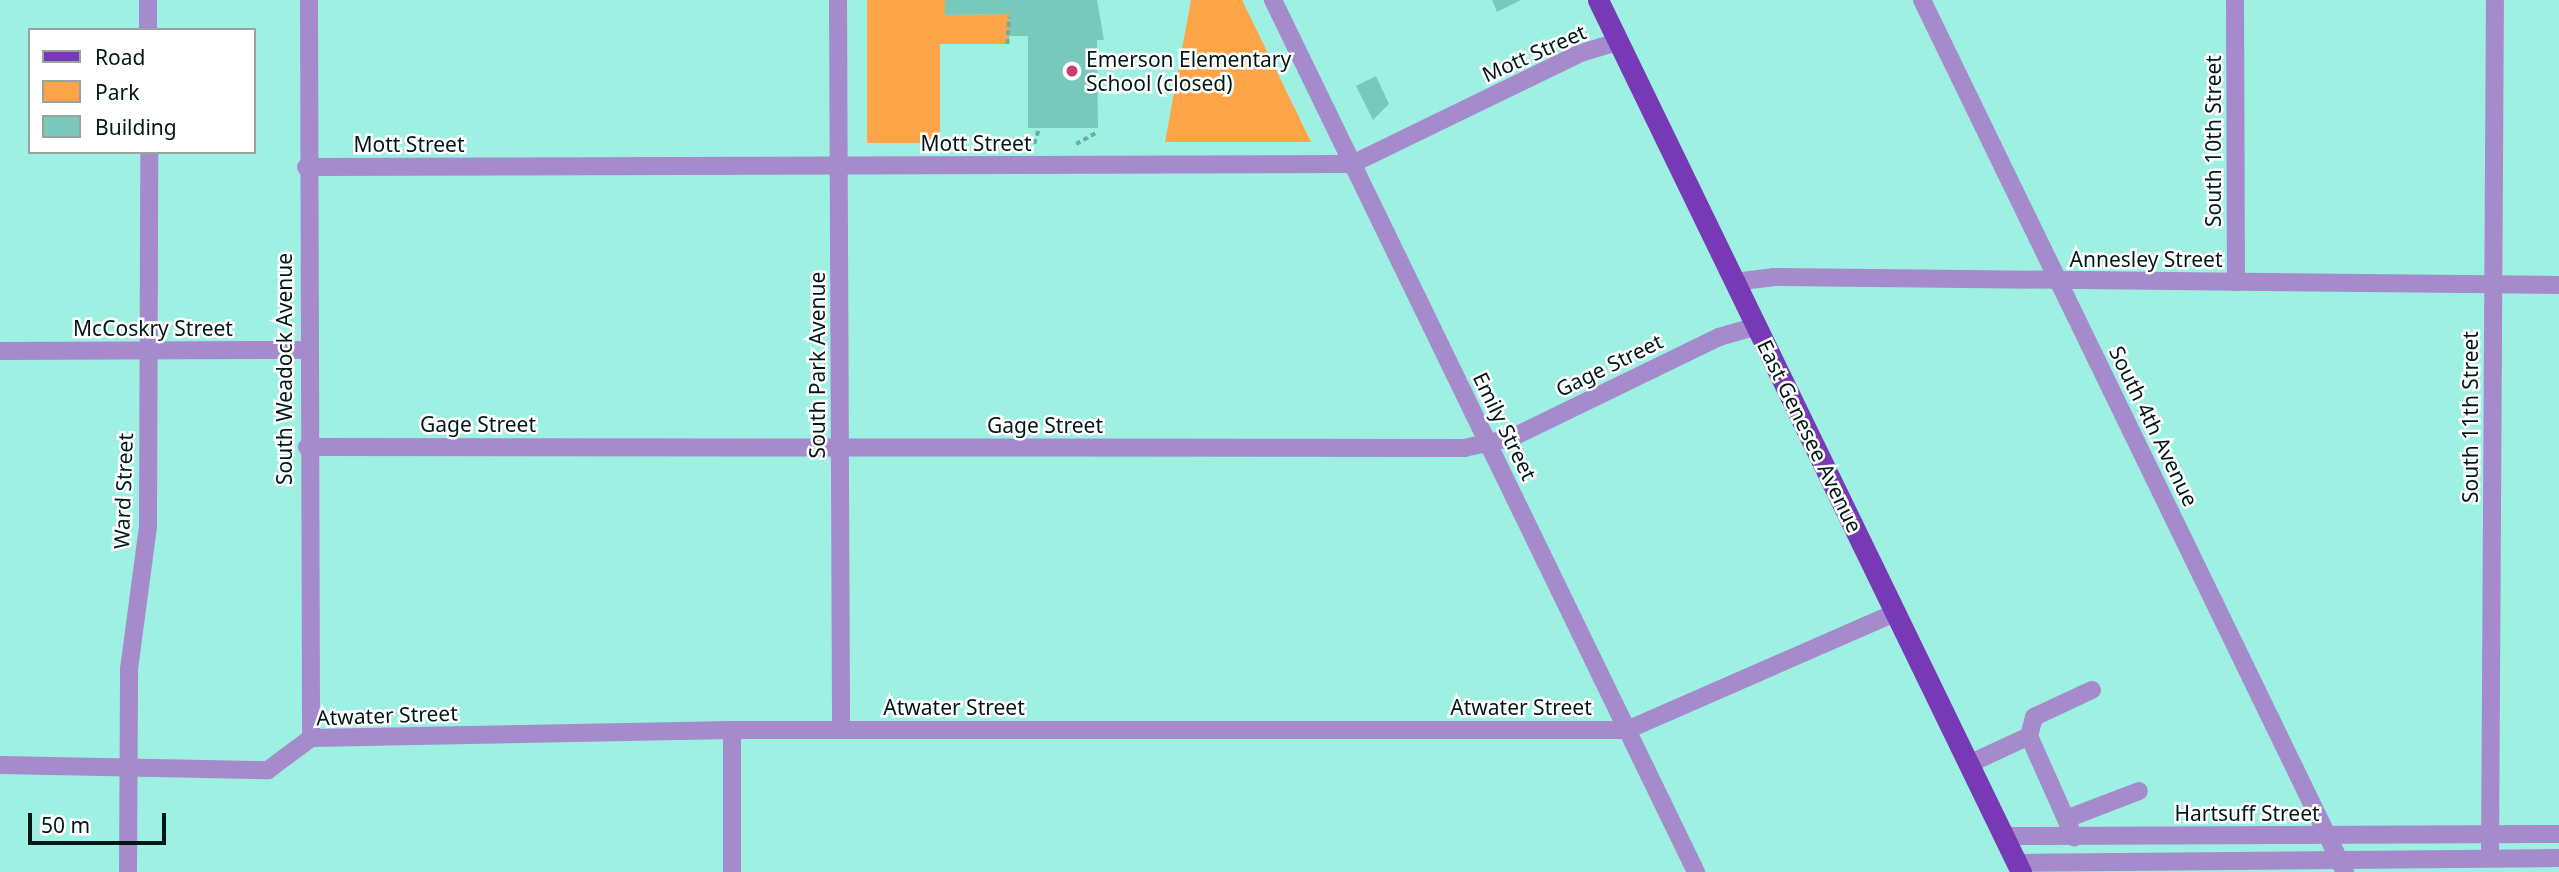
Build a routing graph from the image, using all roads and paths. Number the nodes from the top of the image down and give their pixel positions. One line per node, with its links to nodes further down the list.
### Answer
1 (148, 0): 10 (street)
2 (309, 0): 20 (street, South Weadock Avenue)
3 (838, 0): 19 (street, South Park Avenue)
4 (1273, 0): 18 (street, Emily Street)
5 (1598, 0): 11 (main road, East Genesee Avenue)
6 (1922, 0): 22 (street, South 4th Avenue)
7 (2235, 0): 23 (street, South 10th Street)
8 (2495, 0): 24 (street, South 11th Street)
9 (1010, 17): 12 (path)
10 (149, 28)
11 (1618, 42): 18 (street, Mott Street); 21 (main road, East Genesee Avenue)
12 (1007, 44)
13 (1039, 128): 15 (path)
14 (1098, 132): 16 (path)
15 (1034, 144)
16 (1076, 144)
17 (149, 154): 29 (street, Ward Street)
18 (1352, 164): 19 (street, Mott Street); 30 (street, Emily Street)
19 (840, 166): 20 (street, Mott Street); 32 (street, South Park Avenue)
20 (306, 167): 27 (street, South Weadock Avenue)
21 (1734, 282): 22 (street, Annesley Street); 26 (main road, East Genesee Avenue)
22 (2058, 282): 23 (street, Annesley Street); 46 (street, South 4th Avenue)
23 (2236, 282): 24 (street, Annesley Street)
24 (2493, 285): 25 (street, Annesley Street); 45 (street, South 11th Street)
25 (2559, 285)
26 (1757, 327): 30 (street, Gage Street); 33 (main road, East Genesee Avenue)
27 (307, 350): 29 (street, McCoskry Street); 31 (street, South Weadock Avenue)
28 (0, 351): 29 (street, McCoskry Street)
29 (149, 352): 42 (street, Ward Street)
30 (1489, 445): 32 (street, Gage Street); 37 (street, Emily Street)
31 (307, 447): 32 (street, Gage Street); 39 (street, South Weadock Avenue)
32 (840, 448): 35 (street, South Park Avenue)
33 (1895, 613): 37 (street, Atwater Street); 40 (main road, East Genesee Avenue)
34 (2092, 690): 38 (street)
35 (842, 729): 36 (street, Atwater Street); 37 (street, Atwater Street)
36 (733, 730): 39 (street, Atwater Street); 55 (street)
37 (1627, 730): 56 (street, Emily Street)
38 (2029, 736): 40 (street); 44 (street)
39 (311, 738): 42 (street, Atwater Street)
40 (1969, 764): 48 (main road, East Genesee Avenue)
41 (0, 765): 42 (street, Atwater Street)
42 (129, 765): 54 (street, Ward Street)
43 (2140, 791): 44 (street)
44 (2066, 819): 49 (street)
45 (2490, 834): 46 (street, Hartsuff Street); 47 (street, Hartsuff Street); 50 (street)
46 (2328, 835): 49 (street, Hartsuff Street); 52 (street, South 4th Avenue)
47 (2559, 835)
48 (2004, 836): 49 (street, Hartsuff Street); 53 (main road, East Genesee Avenue)
49 (2074, 837)
50 (2490, 858): 51 (street, Hartsuff Street); 52 (street, Hartsuff Street)
51 (2559, 858)
52 (2341, 864): 53 (street, Hartsuff Street)
53 (2019, 867)
54 (128, 872)
55 (732, 872)
56 (1696, 872)

